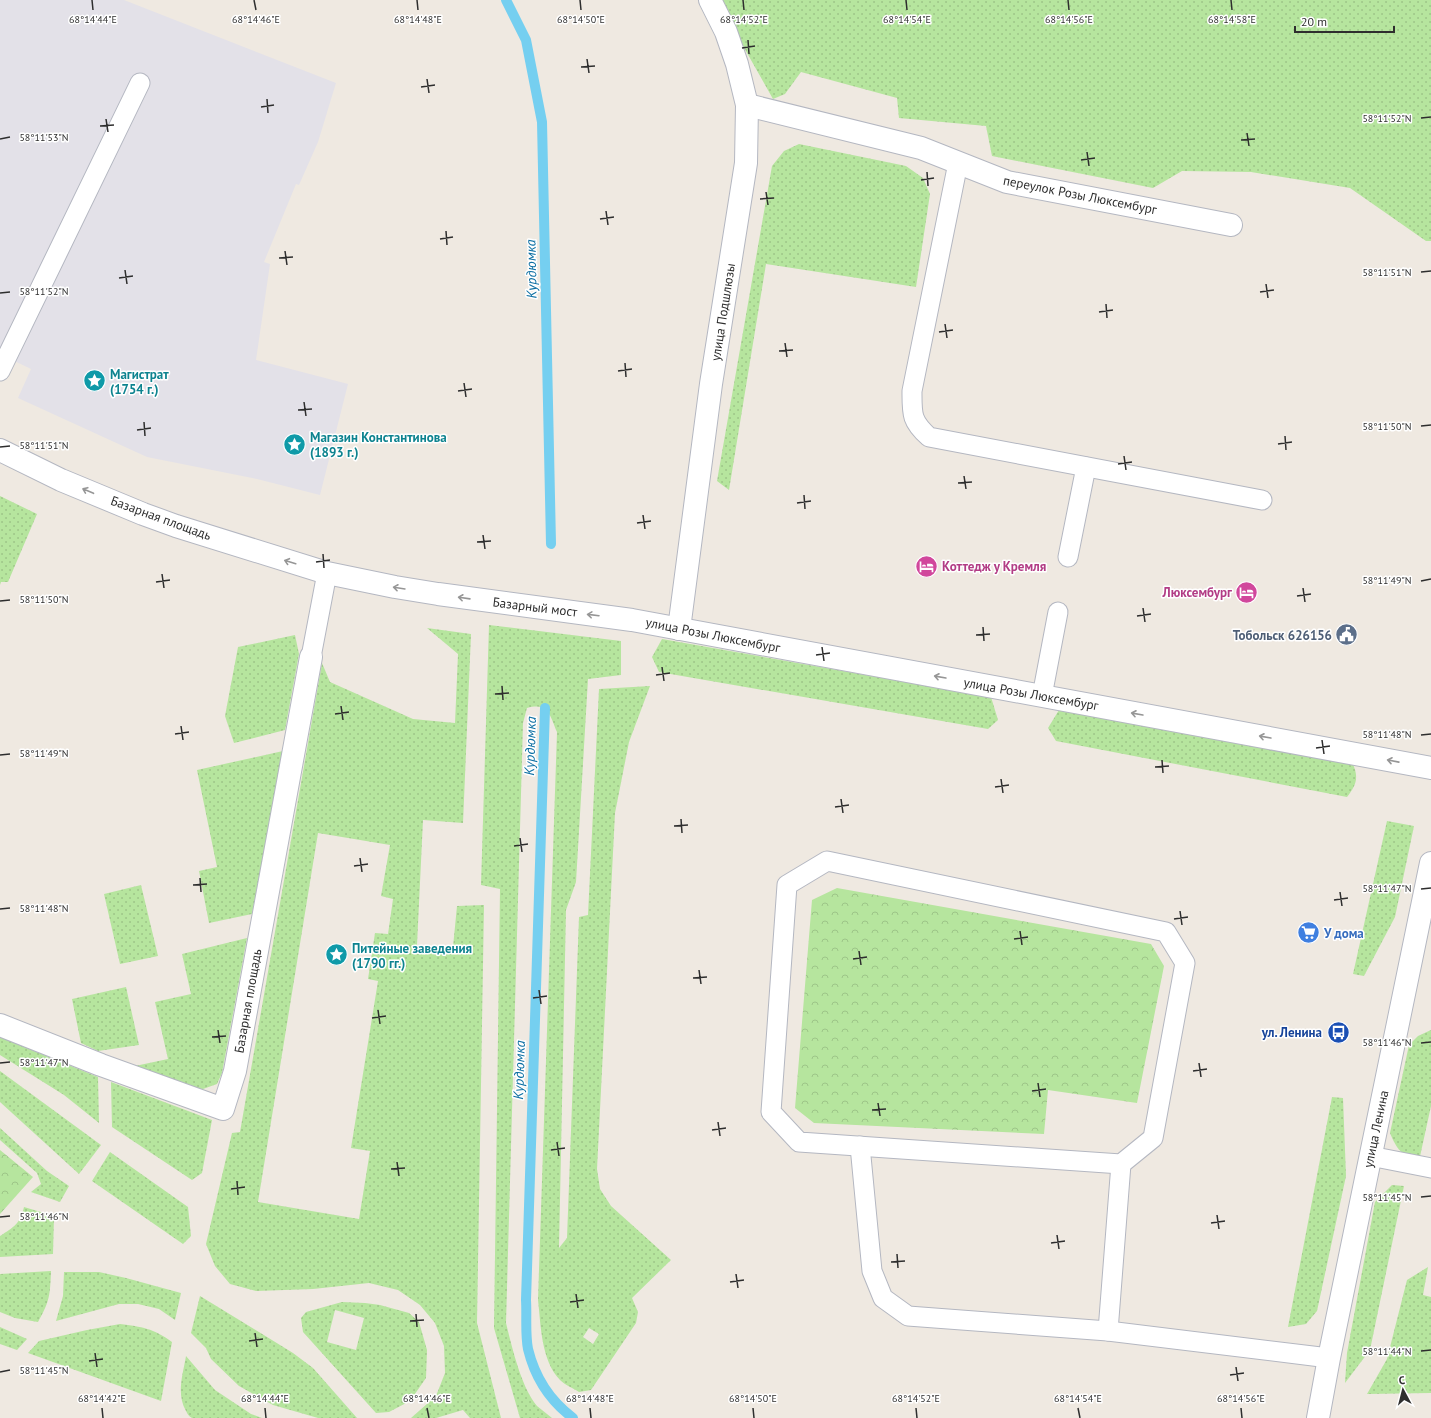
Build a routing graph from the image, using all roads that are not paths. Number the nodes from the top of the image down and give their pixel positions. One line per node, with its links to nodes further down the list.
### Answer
1 (710, 0): 3 (main road, улица Подшлюзы)
2 (140, 83): 6 (lane)
3 (747, 106): 4 (main road, переулок Розы Люксембург); 14 (main road, улица Подшлюзы)
4 (958, 163): 5 (main road, переулок Розы Люксембург); 8 (lane)
5 (1231, 225)
6 (0, 371)
7 (0, 450): 11 (main road, Базарная площадь, one-way to 7)
8 (1086, 467): 9 (lane); 10 (lane)
9 (1262, 500)
10 (1068, 557)
11 (327, 573): 13 (main road, Базарный мост, one-way to 11); 15 (lane)
12 (1058, 612): 16 (lane)
13 (632, 620): 14 (main road, улица Розы Люксембург)
14 (680, 629): 16 (main road, улица Розы Люксембург, one-way to 14)
15 (311, 657): 19 (main road, Базарная площадь)
16 (1042, 696): 17 (main road, улица Розы Люксембург, one-way to 16)
17 (1431, 768)
18 (1431, 863): 21 (main road, улица Ленина)
19 (0, 1025)
20 (860, 1146): 22 (lane); 22 (lane); 24 (lane)
21 (1370, 1156): 23 (lane); 25 (main road, улица Ленина)
22 (1121, 1164): 24 (lane)
23 (1431, 1168)
24 (1108, 1331): 25 (lane)
25 (1329, 1358): 26 (main road, улица Ленина)
26 (1318, 1418)

